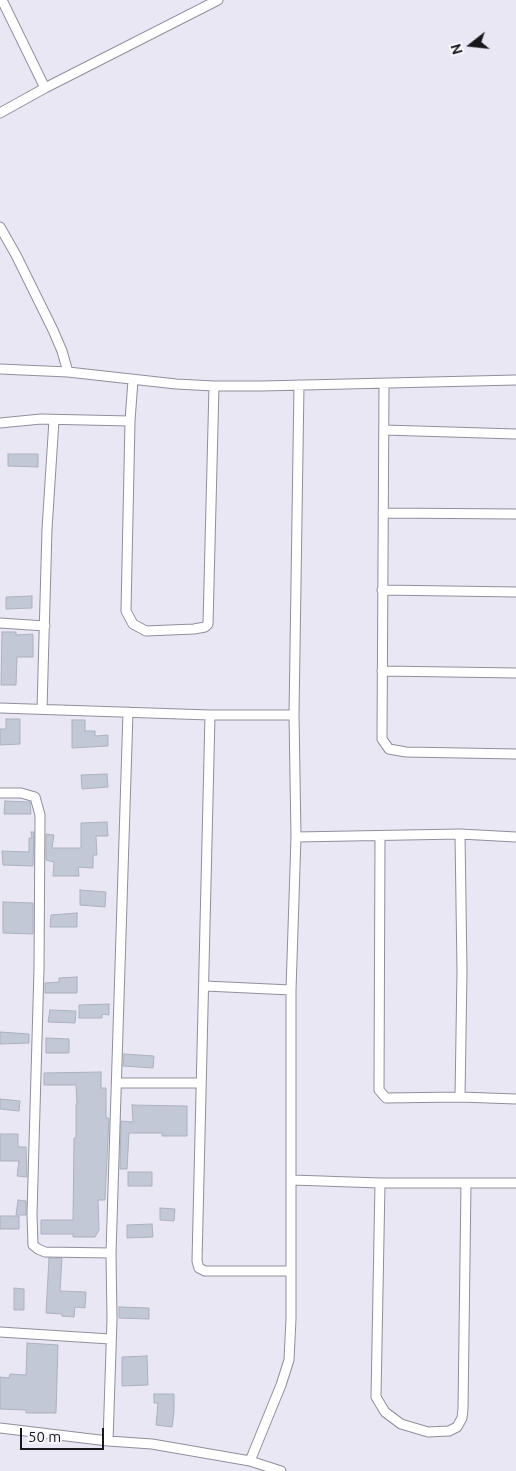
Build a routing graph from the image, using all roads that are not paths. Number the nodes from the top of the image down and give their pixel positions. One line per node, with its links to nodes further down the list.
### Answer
1 (2, 0): 3 (street)
2 (218, 0): 3 (street)
3 (45, 88): 4 (street)
4 (0, 114)
5 (0, 227): 7 (street)
6 (0, 369): 7 (street)
7 (68, 372): 8 (street)
8 (133, 380): 12 (street); 14 (street)
9 (516, 380): 10 (street)
10 (384, 384): 11 (street); 16 (street)
11 (299, 385): 12 (street); 30 (street)
12 (214, 386): 14 (street)
13 (54, 420): 14 (street); 15 (street); 23 (street)
14 (130, 421)
15 (0, 423)
16 (384, 430): 17 (street); 18 (street)
17 (516, 434)
18 (383, 513): 19 (street); 20 (street)
19 (516, 514)
20 (382, 590): 21 (street); 24 (street)
21 (516, 592)
22 (0, 624): 23 (street)
23 (45, 626): 27 (street)
24 (382, 670): 25 (street); 31 (street)
25 (516, 673)
26 (0, 708): 27 (street)
27 (42, 709): 28 (street)
28 (128, 712): 29 (street); 39 (street)
29 (210, 715): 30 (street); 37 (street)
30 (294, 715): 34 (street)
31 (516, 754)
32 (0, 793): 47 (street)
33 (460, 834): 35 (street); 36 (street); 41 (street)
34 (296, 837): 35 (street); 38 (street)
35 (380, 837): 41 (street)
36 (516, 837)
37 (205, 986): 38 (street); 40 (street)
38 (291, 990): 43 (street)
39 (117, 1083): 40 (street); 47 (street)
40 (200, 1083): 48 (street)
41 (460, 1097): 42 (street)
42 (516, 1099)
43 (292, 1180): 44 (street); 48 (street)
44 (380, 1183): 45 (street); 45 (street)
45 (466, 1183): 46 (street)
46 (516, 1183)
47 (111, 1253): 50 (street)
48 (290, 1271): 53 (street)
49 (0, 1332): 50 (street)
50 (110, 1339): 52 (street)
51 (0, 1428): 52 (street)
52 (108, 1441): 53 (street)
53 (250, 1461): 54 (street)
54 (281, 1471)

